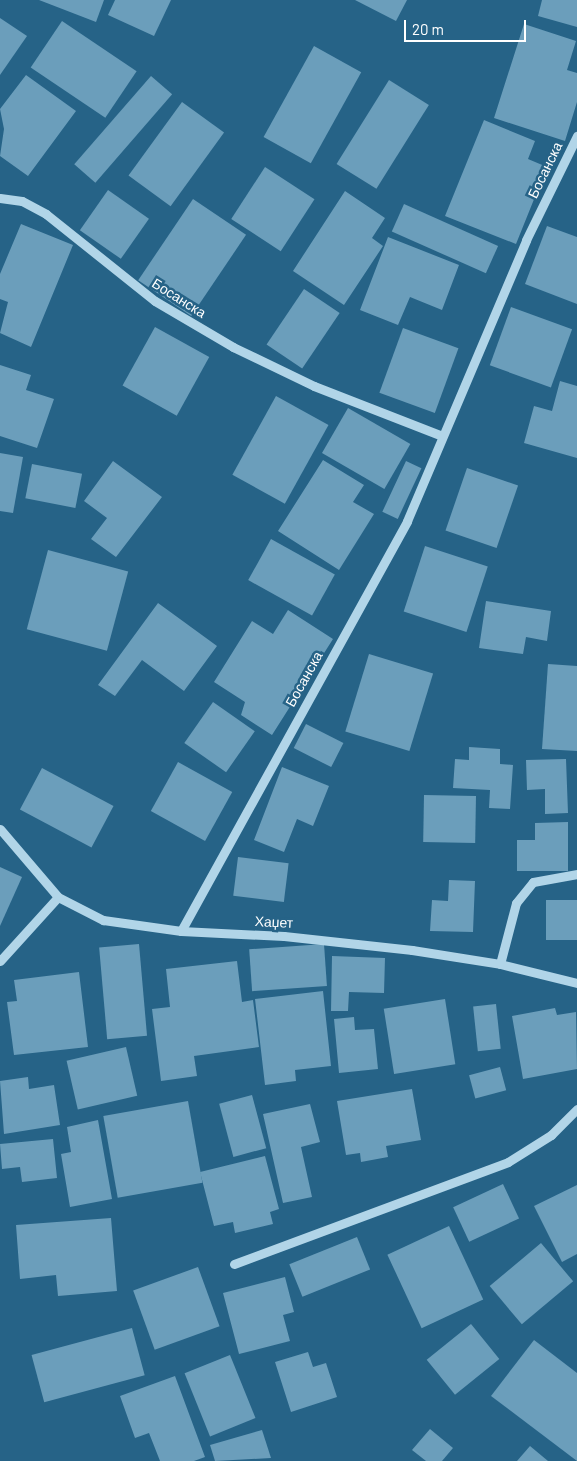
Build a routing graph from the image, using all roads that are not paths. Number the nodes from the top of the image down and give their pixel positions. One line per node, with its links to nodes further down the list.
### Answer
1 (577, 136): 3 (street, Босанска)
2 (0, 198): 3 (street, Босанска)
3 (440, 435): 7 (street, Босанска)
4 (0, 829): 6 (street)
5 (577, 874): 9 (street)
6 (58, 897): 7 (street, Хаџет); 8 (street)
7 (181, 932): 9 (street, Хаџет)
8 (0, 961)
9 (500, 964): 10 (street, Хаџет)
10 (577, 983)
11 (577, 1109): 12 (street)
12 (234, 1264)

